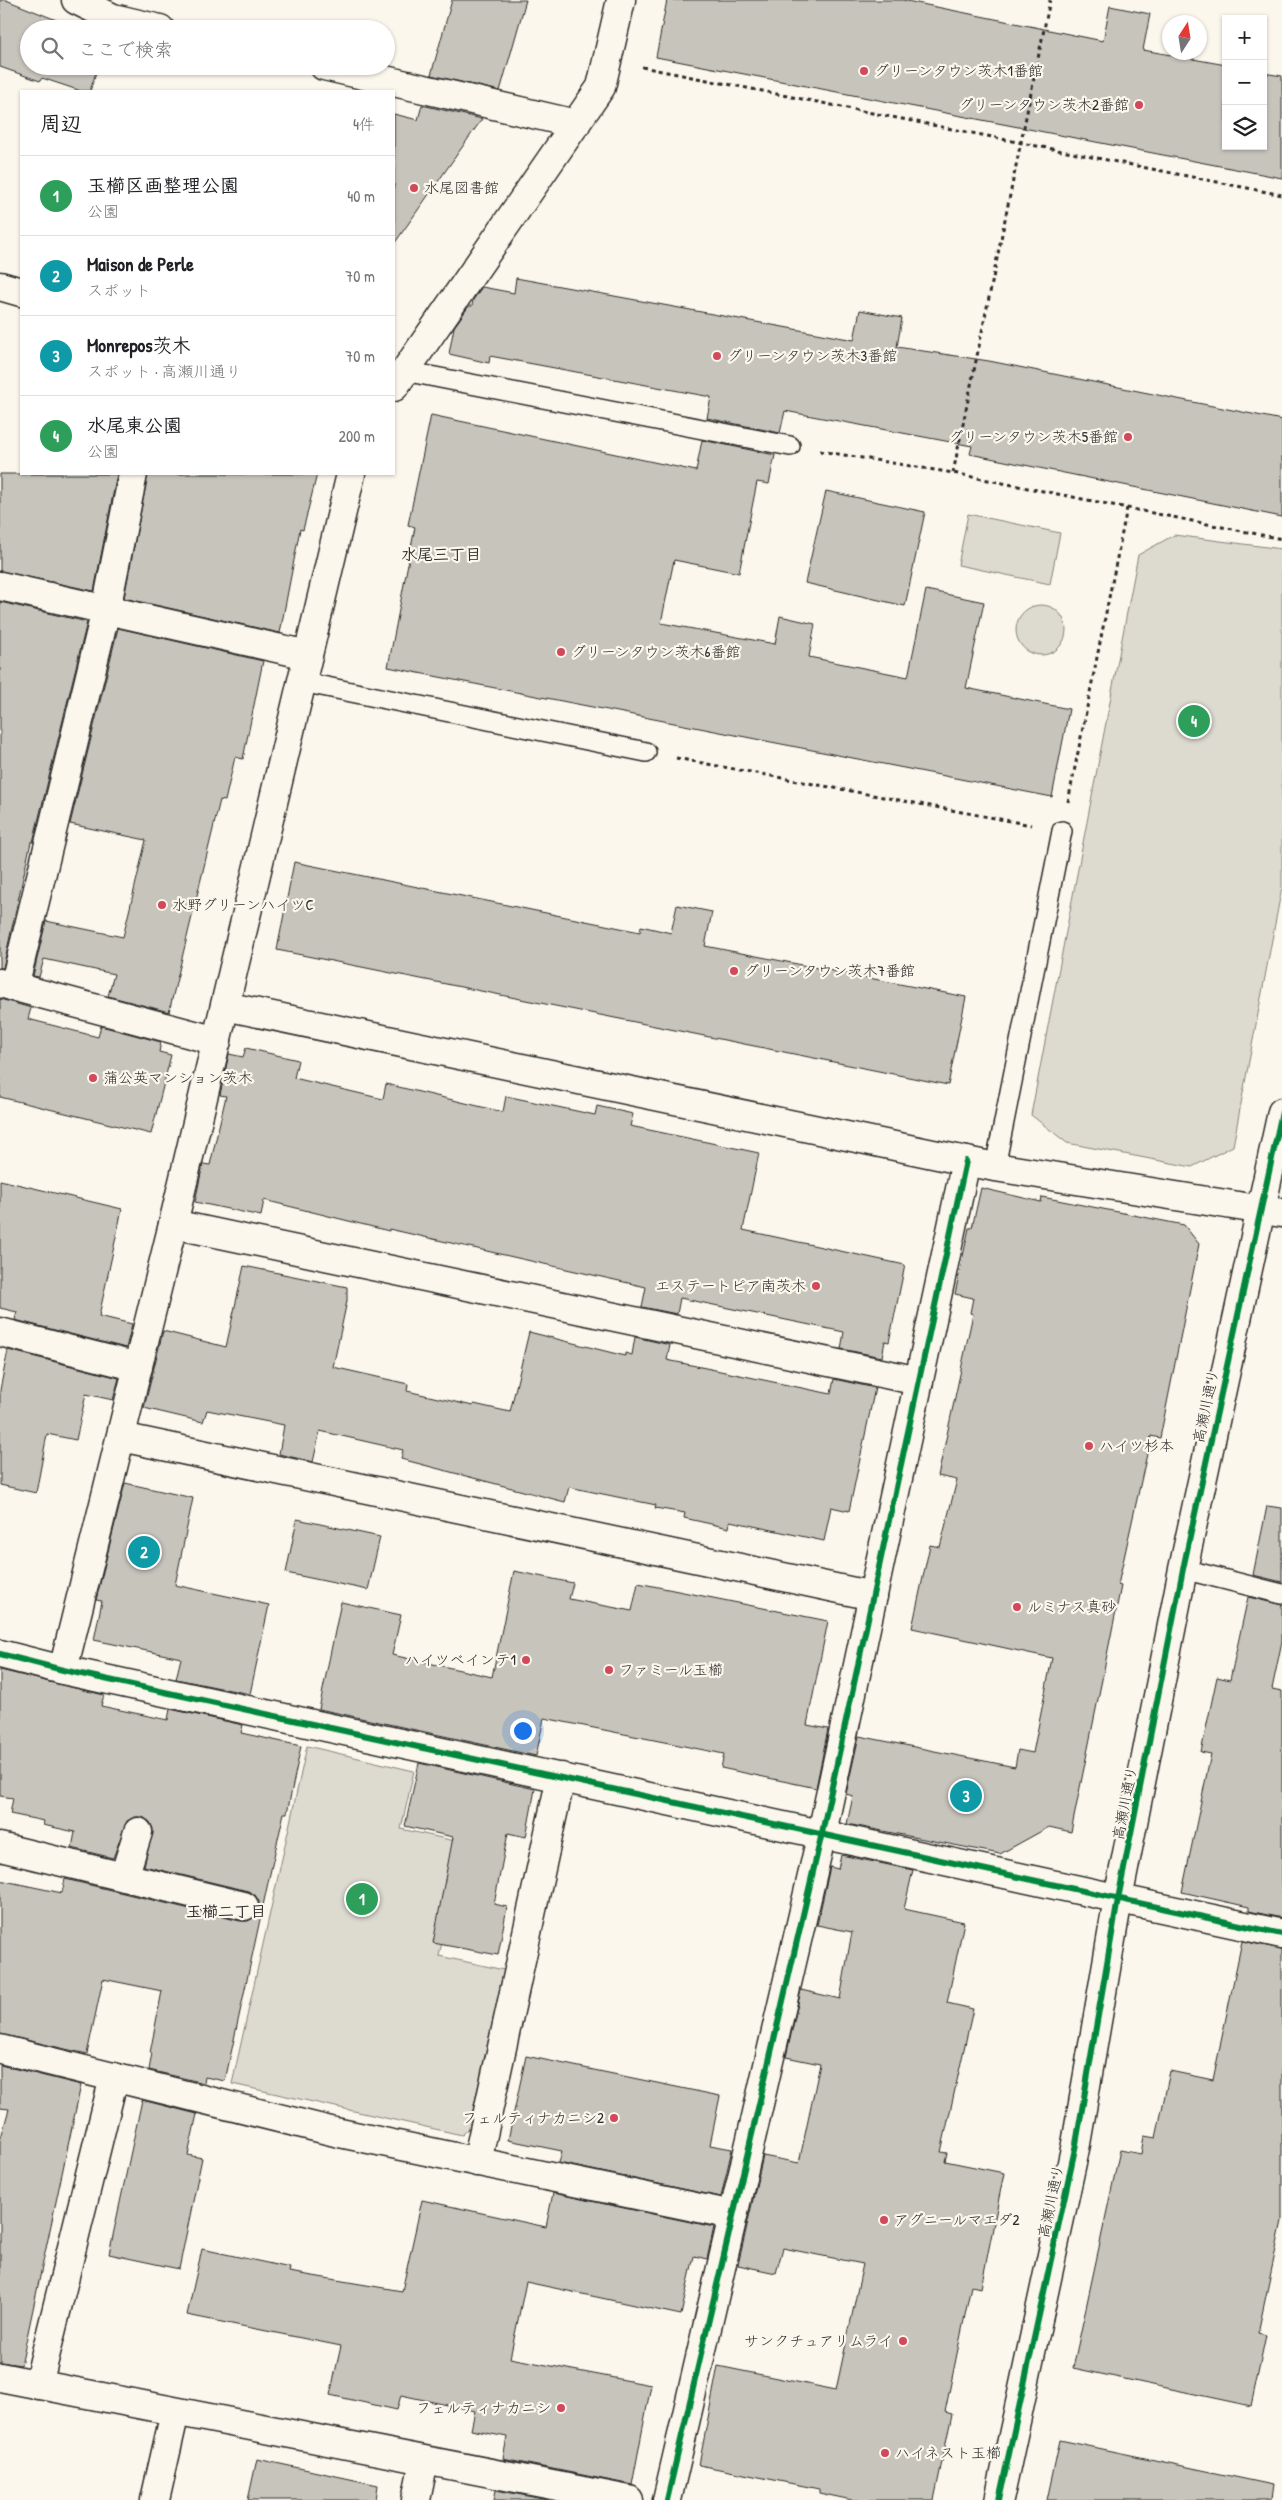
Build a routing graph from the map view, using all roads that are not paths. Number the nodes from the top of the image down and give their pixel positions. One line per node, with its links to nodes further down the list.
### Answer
1 (76, 0): 3 (street)
2 (622, 0): 5 (street)
3 (122, 20)
4 (363, 75): 5 (street)
5 (576, 124): 8 (street)
6 (0, 286): 7 (street)
7 (20, 292)
8 (399, 379): 9 (lane)
9 (790, 446)
10 (133, 475): 13 (street)
11 (351, 475): 14 (street)
12 (0, 586): 13 (street)
13 (106, 610): 14 (street); 18 (street)
14 (308, 655): 15 (street)
15 (302, 682): 16 (lane); 19 (street)
16 (646, 752)
17 (1062, 831): 23 (lane)
18 (7, 985): 20 (street)
19 (225, 1006): 20 (street); 22 (street)
20 (216, 1041): 25 (street)
21 (1282, 1112): 24 (street, 高瀬川通り)
22 (966, 1161): 23 (street); 28 (street)
23 (995, 1167): 24 (street)
24 (1272, 1211): 30 (street, 高瀬川通り)
25 (174, 1224): 27 (street); 28 (street)
26 (0, 1332): 27 (street)
27 (138, 1368): 29 (street)
28 (919, 1381): 32 (street)
29 (121, 1437): 32 (street); 34 (street)
30 (1183, 1569): 31 (lane); 40 (street, 高瀬川通り)
31 (1282, 1594)
32 (873, 1596): 37 (street)
33 (0, 1654): 34 (street)
34 (62, 1670): 35 (street)
35 (561, 1777): 37 (street); 45 (street)
36 (138, 1832): 39 (street)
37 (822, 1833): 40 (street); 46 (street)
38 (0, 1847): 39 (street)
39 (124, 1878): 41 (street)
40 (1118, 1899): 42 (street); 56 (street, 高瀬川通り)
41 (244, 1906)
42 (1282, 1934)
43 (0, 2049): 44 (street)
44 (114, 2078): 45 (street); 48 (street)
45 (478, 2162): 46 (street)
46 (733, 2215): 55 (street)
47 (0, 2377): 48 (street)
48 (38, 2385): 49 (street)
49 (175, 2412): 50 (street); 52 (street)
50 (424, 2461): 51 (street); 53 (street)
51 (571, 2495): 54 (street)
52 (155, 2500)
53 (416, 2500)
54 (629, 2500)
55 (667, 2500)
56 (999, 2500)

